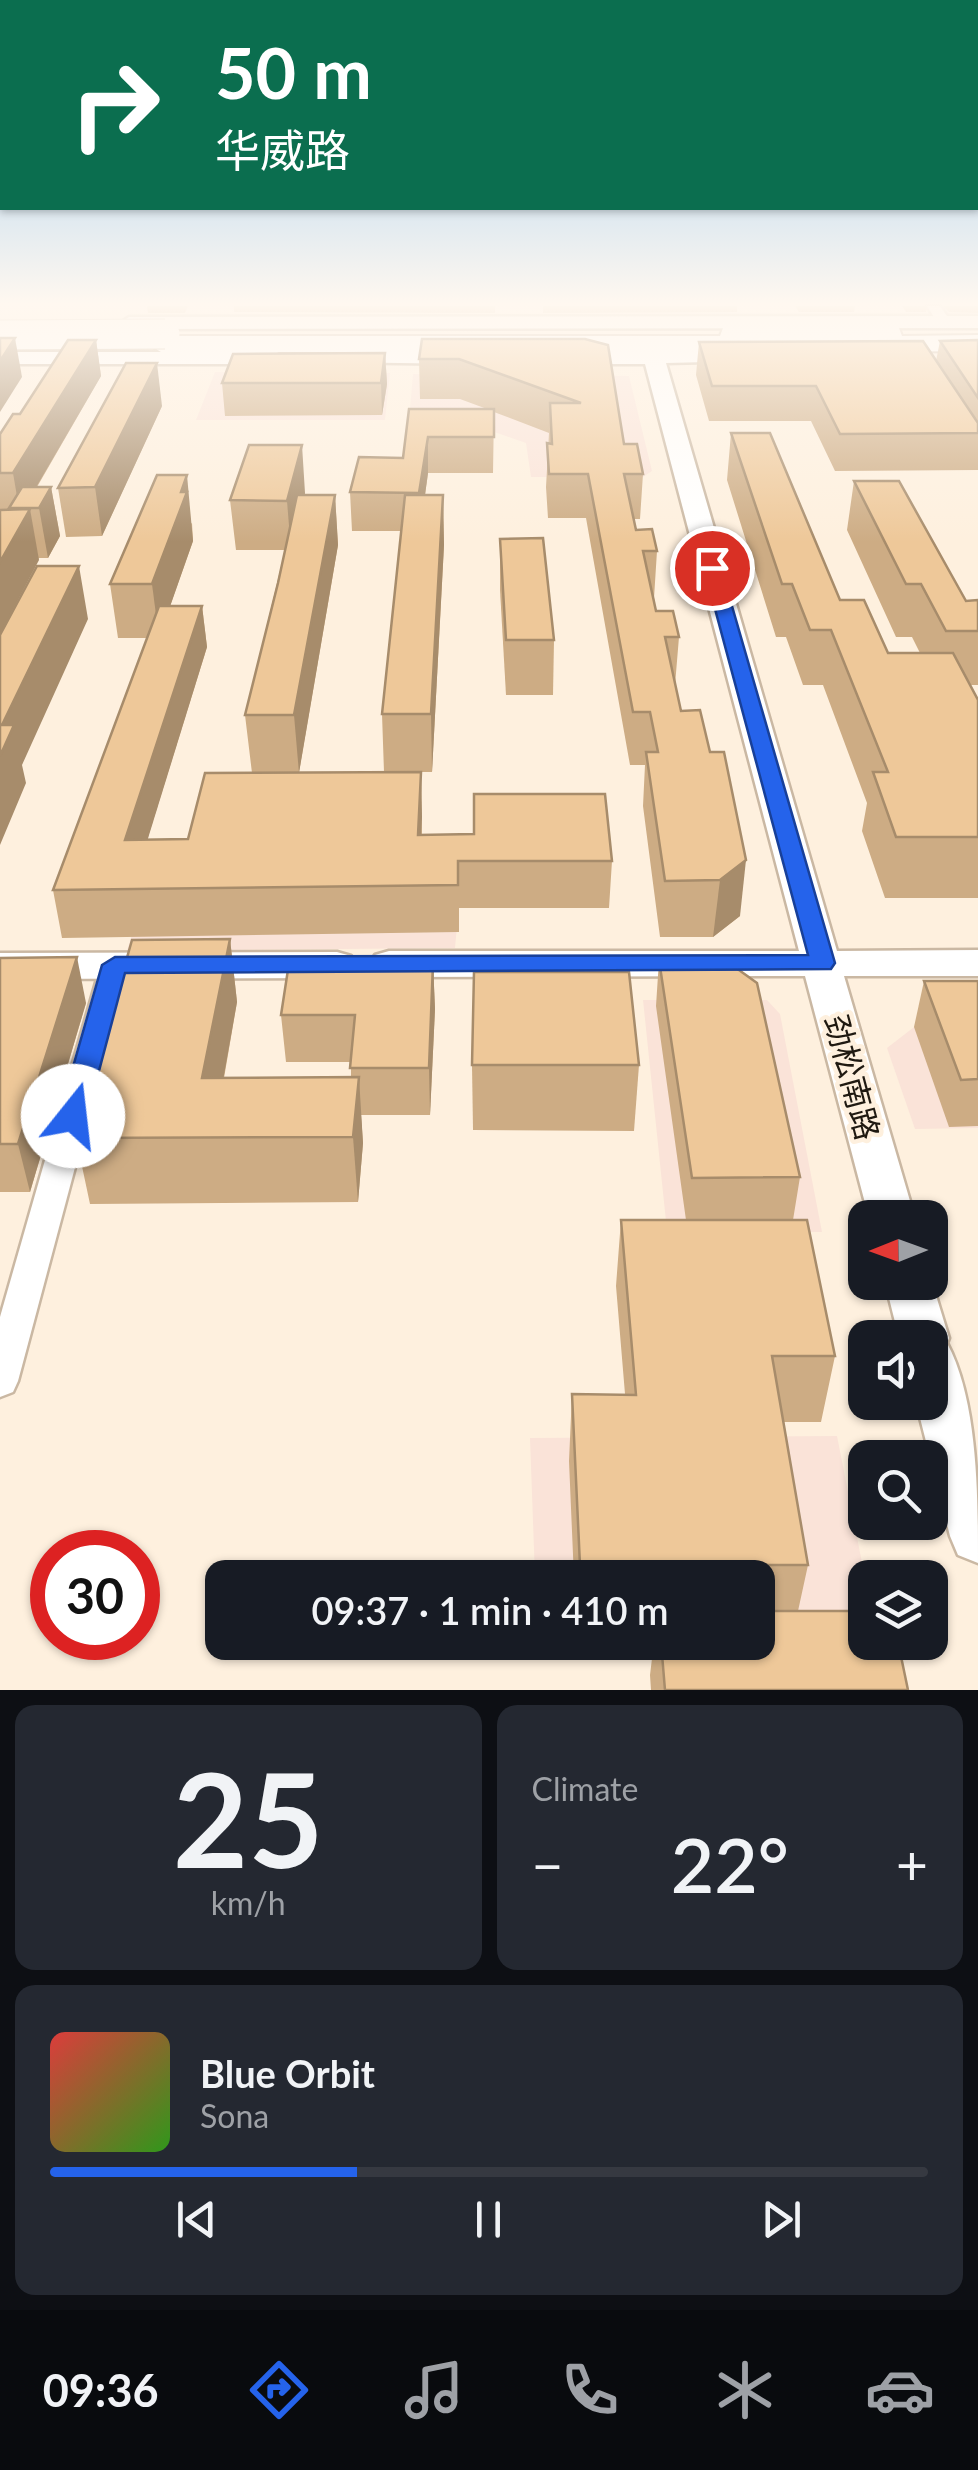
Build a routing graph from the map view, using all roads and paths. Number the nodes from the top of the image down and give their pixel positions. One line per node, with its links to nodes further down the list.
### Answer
1 (661, 385): 3 (street, 劲松南路)
2 (978, 962): 3 (street)
3 (822, 963): 4 (street); 6 (street, 劲松南路)
4 (115, 965): 5 (street); 7 (street)
5 (0, 966)
6 (887, 1200)
7 (0, 1381)
8 (947, 1420): 9 (street)
9 (978, 1536)

